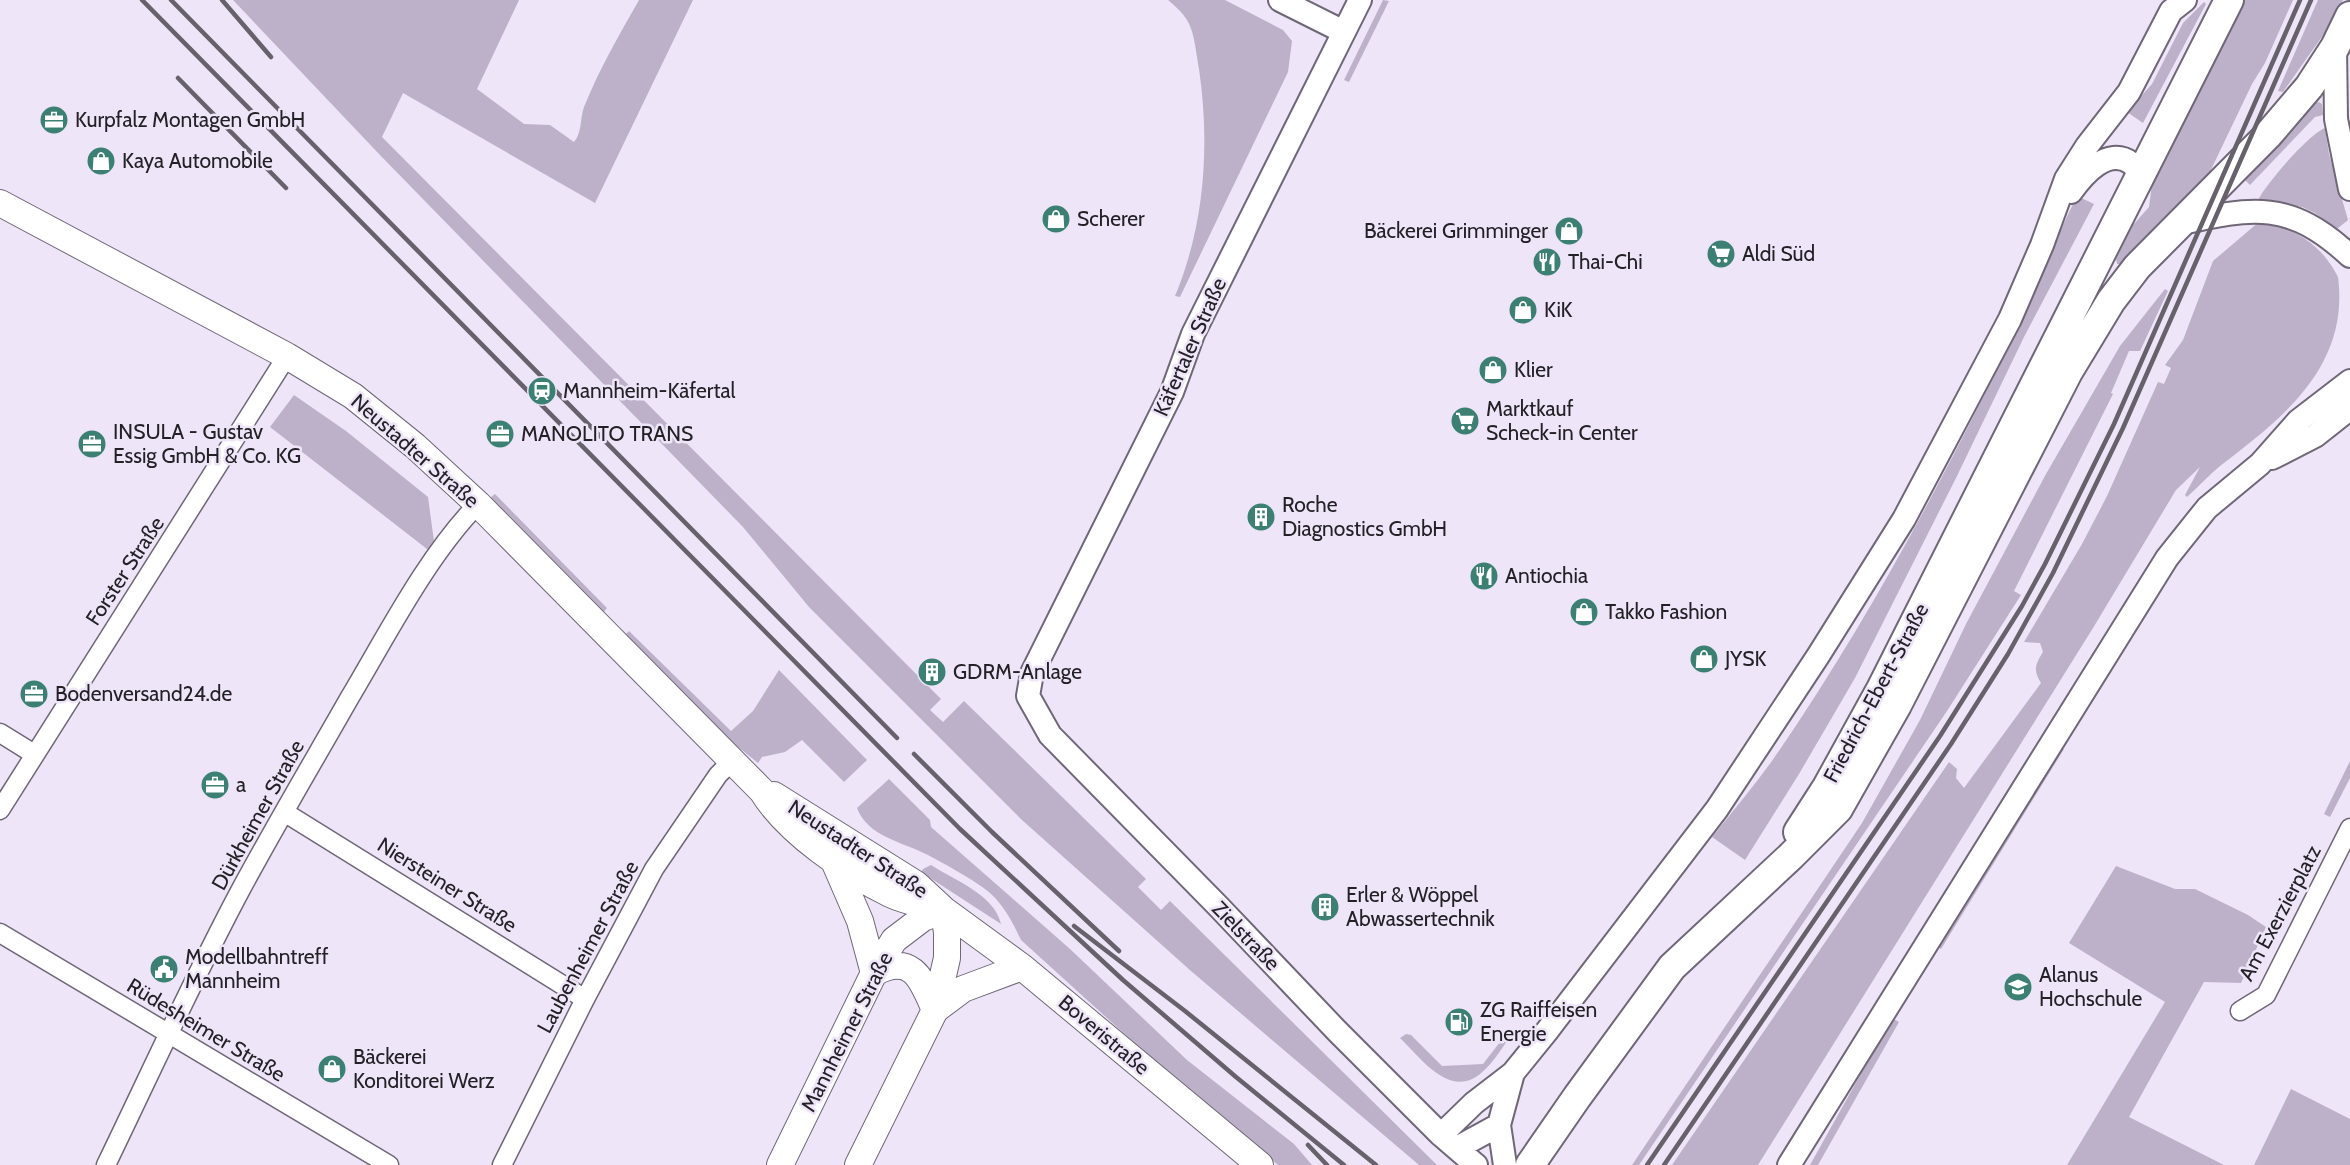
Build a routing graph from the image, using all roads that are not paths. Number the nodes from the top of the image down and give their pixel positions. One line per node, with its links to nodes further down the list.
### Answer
1 (1280, 0): 6 (street)
2 (1358, 0): 6 (street, Käfertaler Straße)
3 (2229, 0): 8 (main road, Friedrich-Ebert-Straße)
4 (2178, 4): 11 (street)
5 (2350, 16): 7 (main road, Friedrich-Ebert-Straße)
6 (1342, 32): 19 (street, Käfertaler Straße)
7 (2335, 46): 9 (street, Friedrich-Ebert-Straße); 12 (main road, Friedrich-Ebert-Straße)
8 (2139, 179): 11 (street); 39 (main road, Friedrich-Ebert-Straße)
9 (2350, 189)
10 (0, 203): 14 (main road, Neustadter Straße)
11 (2053, 218): 36 (street)
12 (2178, 224): 13 (street); 39 (main road, Friedrich-Ebert-Straße)
13 (2350, 256)
14 (287, 356): 18 (main road, Neustadter Straße); 21 (street, Forster Straße)
15 (2350, 381): 17 (street)
16 (2350, 403): 17 (street)
17 (2260, 464): 48 (street)
18 (478, 504): 22 (main road, Neustadter Straße); 25 (street, Dürkheimer Straße)
19 (1028, 696): 38 (street, Zielstraße)
20 (0, 733): 21 (street)
21 (34, 754): 24 (street, Forster Straße)
22 (731, 762): 23 (main road, Neustadter Straße); 32 (street, Laubenheimer Straße)
23 (762, 791): 27 (main road, Neustadter Straße); 28 (main road, Neustadter Straße)
24 (0, 810)
25 (284, 812): 32 (street, Niersteiner Straße); 35 (street, Dürkheimer Straße)
26 (2350, 828): 34 (street, Am Exerzierplatz)
27 (834, 861): 28 (main road, Neustadter Straße); 31 (main road)
28 (944, 910): 30 (main road, Boveristraße); 31 (main road, Mannheimer Straße); 33 (main road)
29 (0, 933): 35 (street, Rüdesheimer Straße)
30 (1022, 967): 33 (main road); 45 (main road, Boveristraße)
31 (874, 973): 33 (main road); 43 (main road, Mannheimer Straße)
32 (585, 999): 42 (street, Laubenheimer Straße)
33 (935, 1010): 44 (main road)
34 (2240, 1011)
35 (169, 1034): 40 (street, Rüdesheimer Straße); 41 (street, Dürkheimer Straße)
36 (1513, 1073): 37 (street); 38 (street)
37 (1499, 1125): 38 (street); 47 (street)
38 (1449, 1142): 46 (street, Zielstraße)
39 (1528, 1157)
40 (386, 1164)
41 (106, 1165)
42 (502, 1165)
43 (780, 1165)
44 (858, 1165)
45 (1260, 1165)
46 (1476, 1165)
47 (1505, 1165)
48 (1789, 1165)

